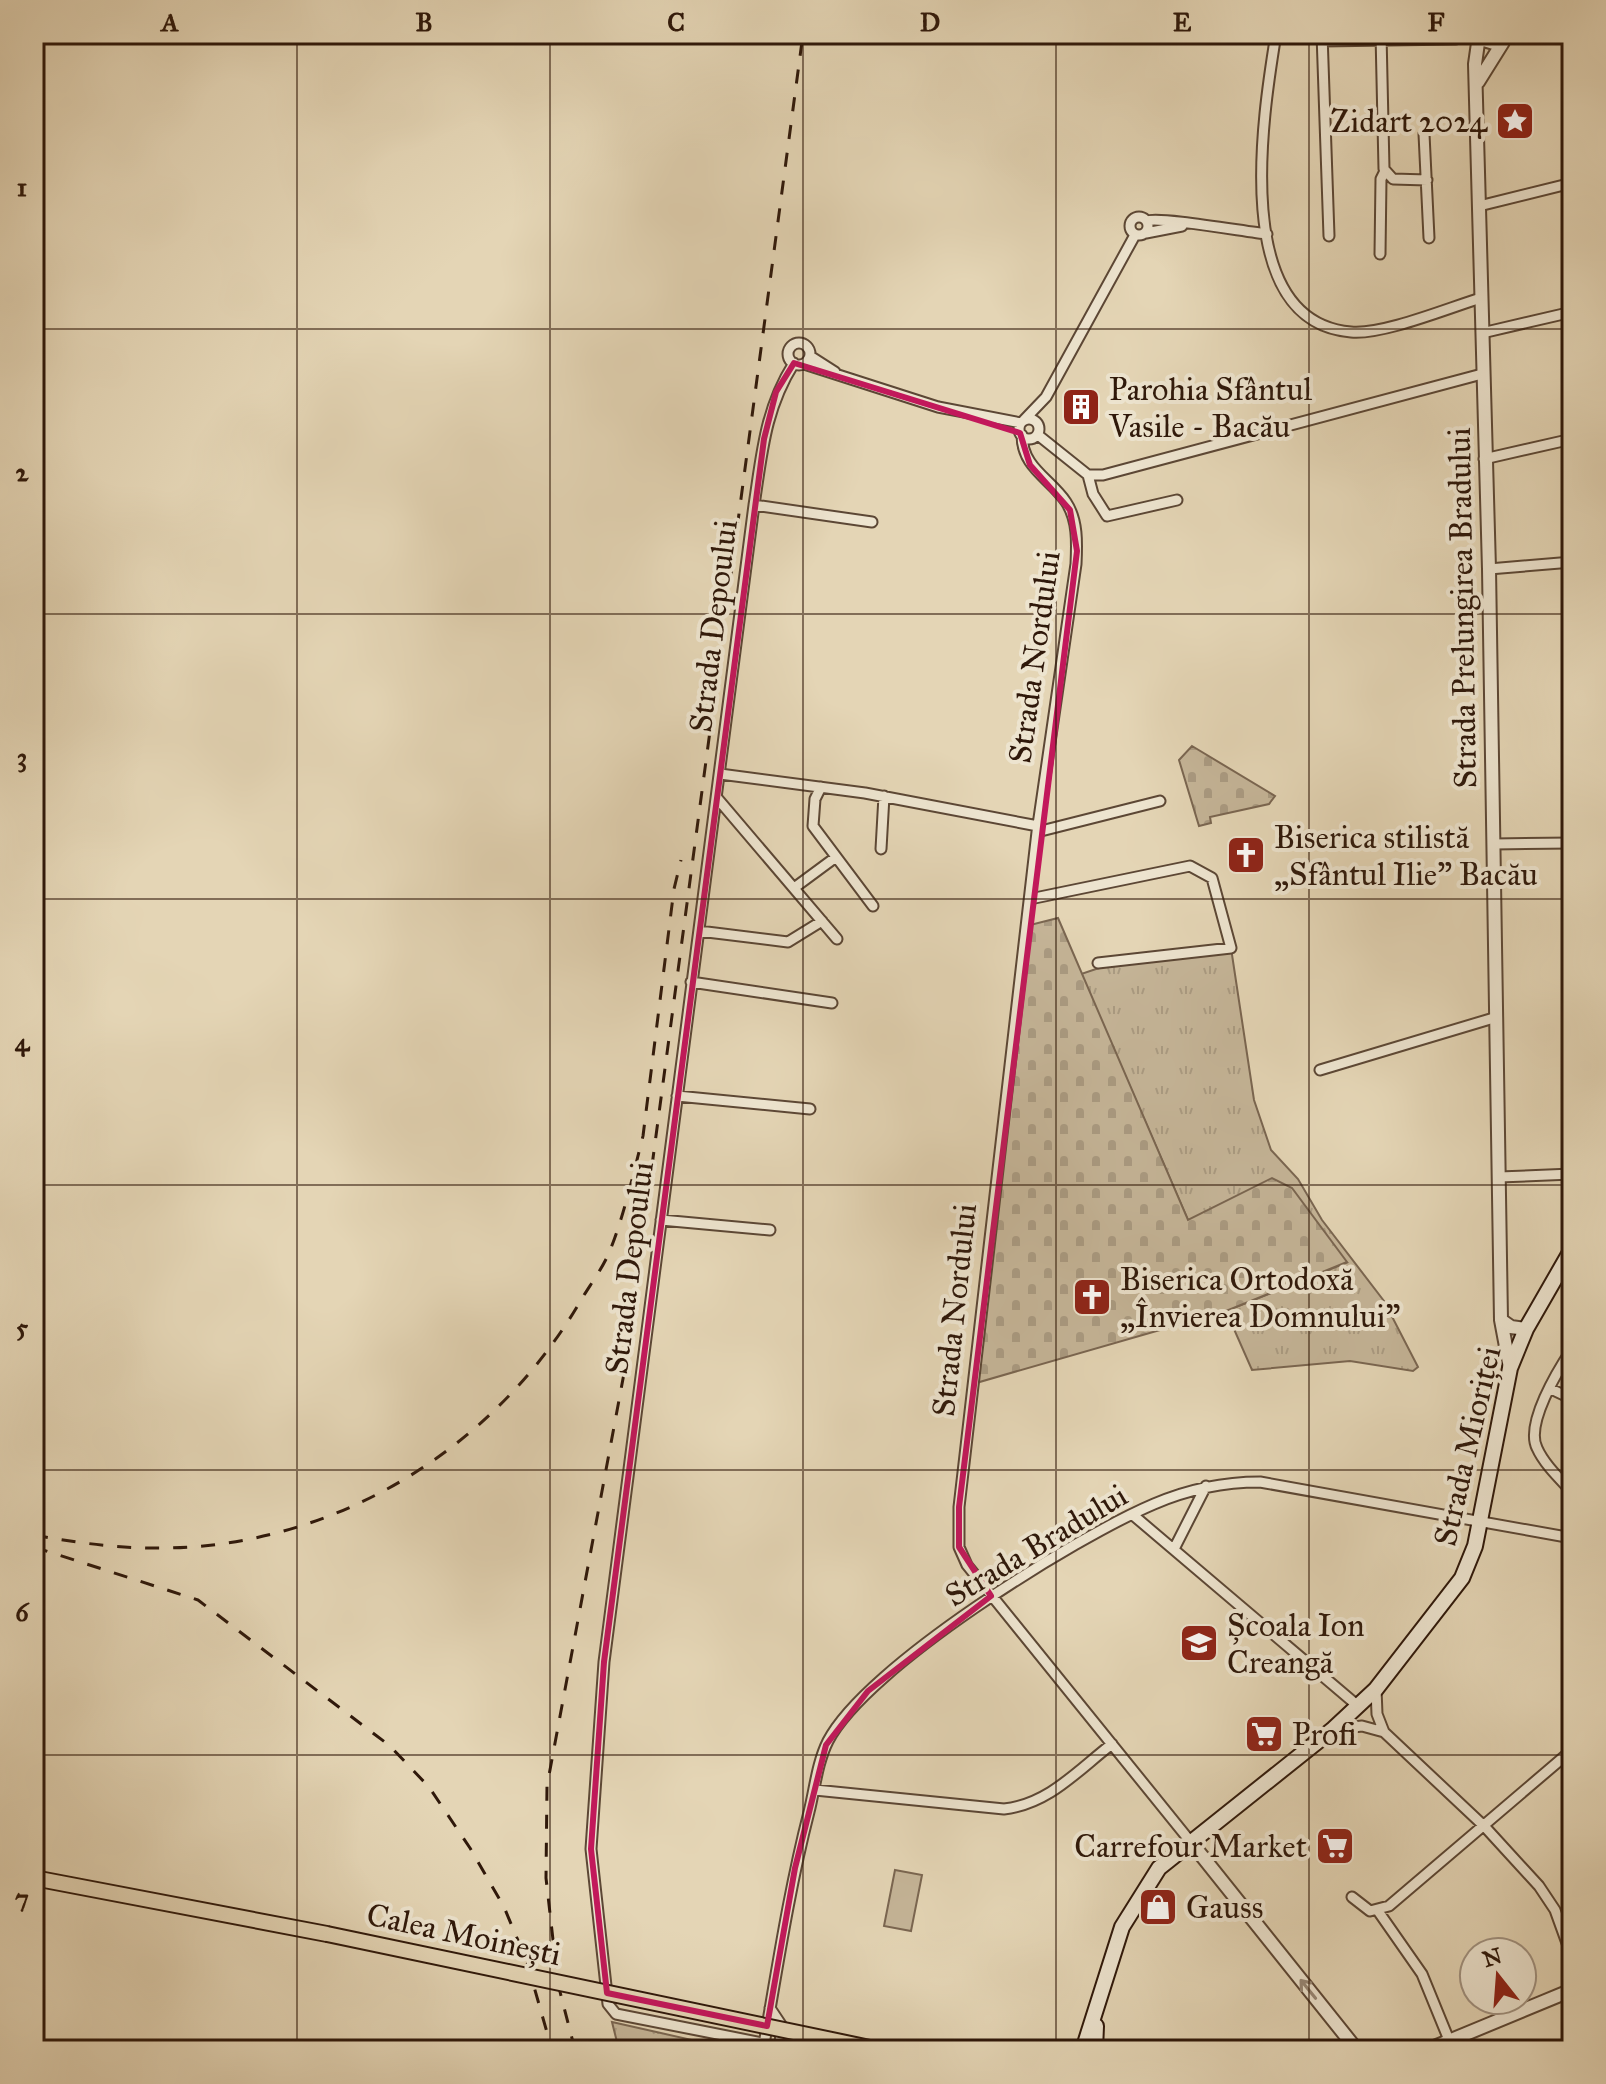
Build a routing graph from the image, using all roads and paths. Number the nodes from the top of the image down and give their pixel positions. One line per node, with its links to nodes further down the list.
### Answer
1 (1276, 34): 16 (street)
2 (1478, 35): 3 (street); 6 (street); 7 (street, Strada Prelungirea Bradului)
3 (1453, 36): 5 (street)
4 (1322, 37): 5 (street); 18 (street)
5 (1381, 37): 9 (street)
6 (1508, 38): 7 (street)
7 (1476, 85): 12 (street, Strada Prelungirea Bradului)
8 (1424, 134): 10 (street)
9 (1385, 171): 10 (street); 20 (street)
10 (1427, 180): 19 (street)
11 (1572, 183): 12 (street)
12 (1479, 206): 21 (street, Strada Prelungirea Bradului)
13 (1147, 221): 14 (street); 15 (street); 17 (street)
14 (1187, 225): 15 (street); 16 (street)
15 (1146, 233): 17 (street)
16 (1267, 234): 21 (street)
17 (1135, 235): 25 (street)
18 (1329, 236)
19 (1429, 238)
20 (1380, 254)
21 (1481, 298): 23 (street, Strada Prelungirea Bradului)
22 (1572, 312): 23 (street)
23 (1482, 333): 24 (street, Strada Prelungirea Bradului)
24 (1482, 374): 28 (street, Strada Prelungirea Bradului); 29 (street, Strada Prelungirea Bradului)
25 (1046, 397): 26 (street); 26 (street)
26 (1028, 430): 29 (street); 31 (street, Strada Depoului); 40 (street, Strada Nordului)
27 (1572, 439): 28 (street)
28 (1484, 459): 34 (street, Strada Prelungirea Bradului)
29 (1088, 475): 30 (street)
30 (1177, 500)
31 (754, 505): 32 (street); 35 (street, Strada Depoului)
32 (872, 522)
33 (1572, 562): 34 (street)
34 (1489, 569): 42 (street, Strada Prelungirea Bradului)
35 (720, 774): 36 (street); 38 (street, Strada Depoului)
36 (821, 787): 37 (street); 44 (street)
37 (884, 796): 40 (street); 43 (street)
38 (717, 798): 45 (street); 49 (street, Strada Depoului)
39 (1160, 801): 40 (street)
40 (1038, 829): 46 (street, Strada Nordului)
41 (1572, 843): 42 (street)
42 (1494, 844): 54 (street, Strada Prelungirea Bradului)
43 (881, 849)
44 (836, 857): 45 (street); 47 (street)
45 (794, 888): 48 (street)
46 (1030, 899): 51 (street); 75 (street, Strada Nordului)
47 (873, 906)
48 (822, 921): 49 (street); 50 (street)
49 (699, 931): 52 (street, Strada Depoului)
50 (837, 939)
51 (1098, 963)
52 (691, 982): 53 (street); 56 (street, Strada Depoului)
53 (832, 1003)
54 (1497, 1017): 55 (street); 59 (street, Strada Prelungirea Bradului)
55 (1320, 1070)
56 (677, 1096): 57 (street); 60 (street, Strada Depoului)
57 (810, 1109)
58 (1572, 1174): 59 (street)
59 (1499, 1177): 63 (street, Strada Prelungirea Bradului)
60 (661, 1220): 61 (street); 93 (street, Strada Depoului)
61 (770, 1230)
62 (1572, 1249): 64 (main road, Strada Mioriței)
63 (1501, 1320): 64 (street); 66 (street, Strada Prelungirea Bradului)
64 (1526, 1329): 66 (main road, Strada Mioriței)
65 (1572, 1349): 67 (street)
66 (1510, 1368): 72 (main road, Strada Mioriței)
67 (1551, 1389): 68 (street); 70 (street)
68 (1572, 1399)
69 (1206, 1486): 71 (street, Strada Bradului); 72 (street, Strada Bradului); 74 (street)
70 (1572, 1492)
71 (1133, 1515): 74 (street); 75 (street, Strada Bradului)
72 (1480, 1521): 73 (street, Strada Bradului); 76 (main road, Strada Mioriței)
73 (1572, 1538)
74 (1174, 1549): 77 (street)
75 (991, 1596): 80 (street, Strada Nordului); 82 (street, Strada Bradului)
76 (1376, 1689): 77 (main road, Strada Mioriței); 79 (street)
77 (1358, 1706): 78 (main road, Strada Mioriței)
78 (1332, 1730): 79 (street); 84 (main road, Strada Mioriței)
79 (1384, 1732): 83 (street)
80 (1112, 1744): 82 (street); 84 (street, Strada Nordului)
81 (1572, 1750): 83 (street)
82 (815, 1790): 91 (street, Strada Bradului)
83 (1485, 1827): 87 (street); 88 (street)
84 (1190, 1841): 90 (main road, Strada Mioriței); 99 (street, Strada Nordului, one-way to 84)
85 (34, 1878): 95 (main road, Calea Moinești, bridge)
86 (1352, 1897): 87 (street)
87 (1378, 1911): 92 (street)
88 (1572, 1957)
89 (1572, 1990): 92 (street)
90 (1097, 2002): 97 (main road, Strada Mioriței); 98 (main road, Strada Mioriței)
91 (771, 2005): 93 (street, Strada Bradului); 94 (street)
92 (1449, 2040): 100 (street)
93 (763, 2046): 94 (street, Strada Depoului)
94 (779, 2048): 96 (street, Strada Depoului)
95 (875, 2049)
96 (798, 2050)
97 (1083, 2050)
98 (1095, 2050)
99 (1357, 2050)
100 (1427, 2050)

